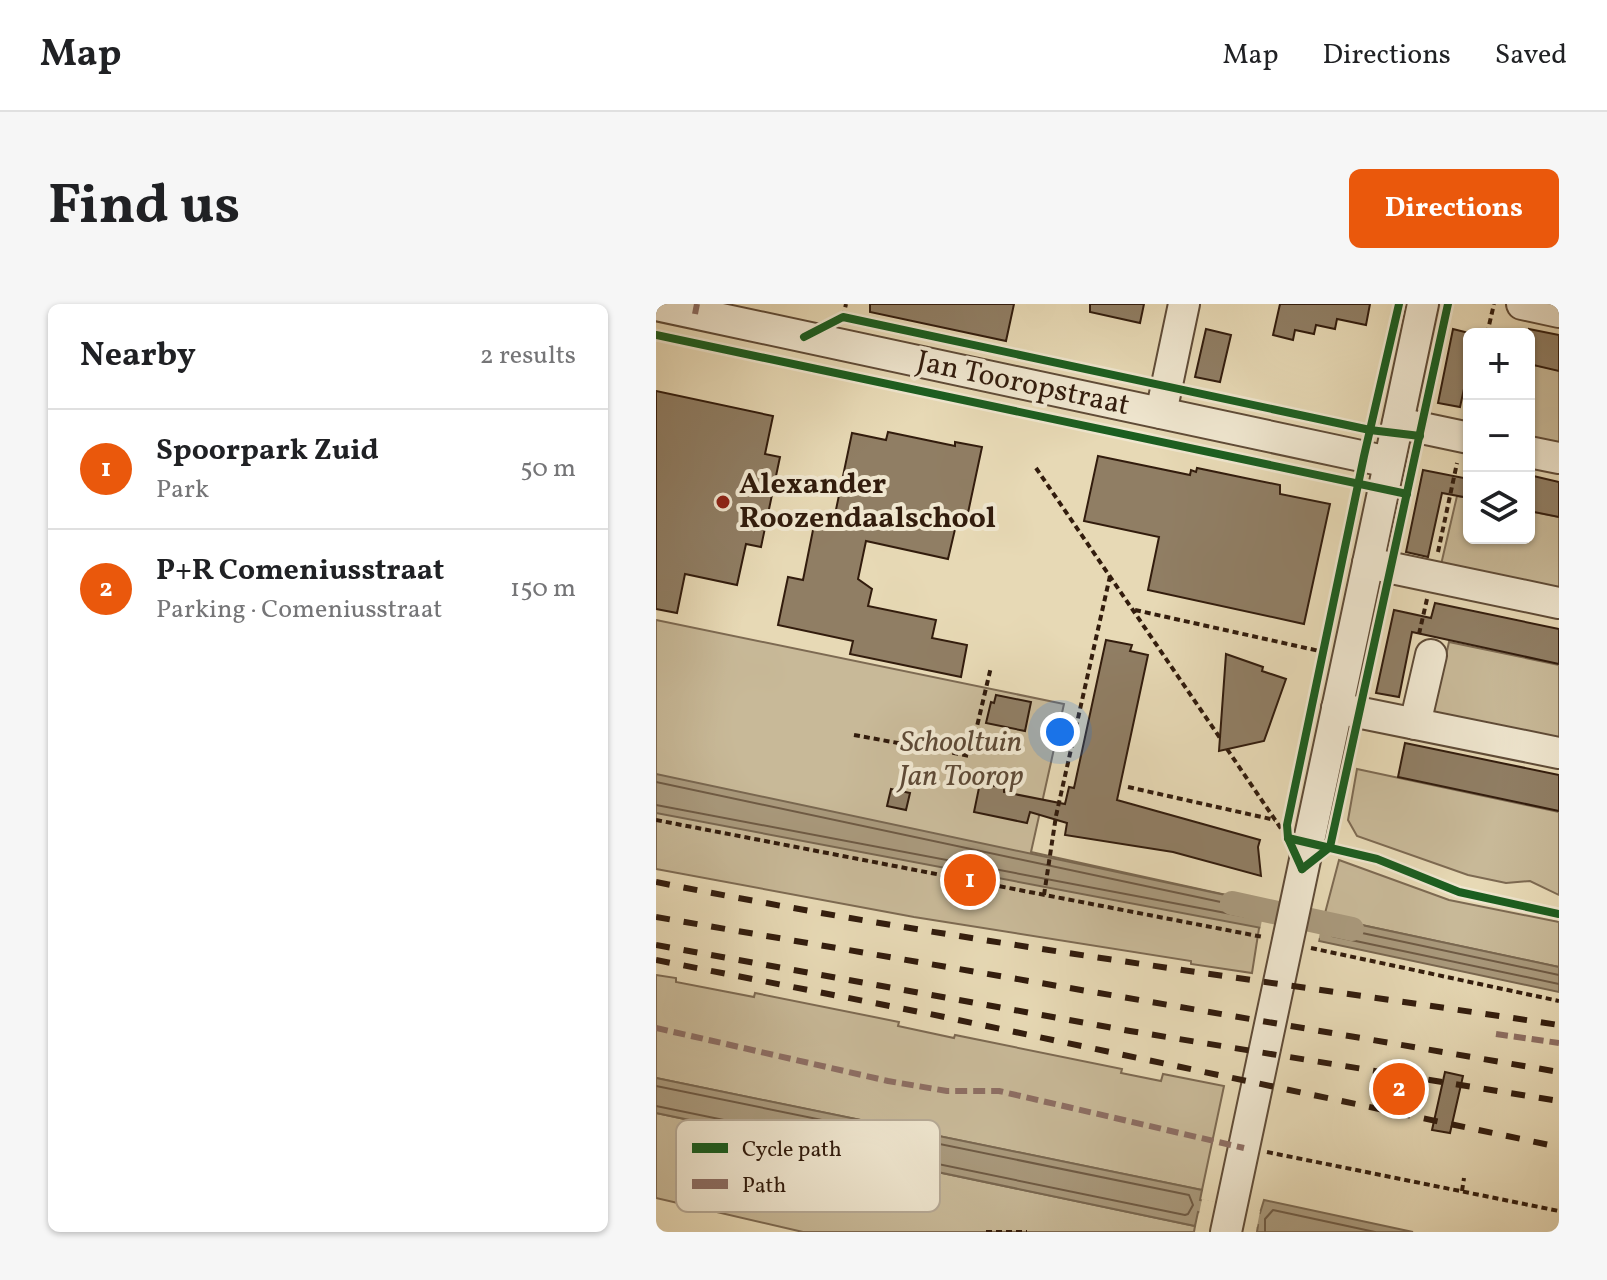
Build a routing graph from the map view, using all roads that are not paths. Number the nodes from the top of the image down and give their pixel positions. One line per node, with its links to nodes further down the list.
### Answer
1 (1184, 304): 7 (street)
2 (1423, 304): 8 (street)
3 (1522, 304): 6 (street)
4 (656, 305): 5 (street, Jan Tooropstraat)
5 (696, 309): 7 (street, Jan Tooropstraat)
6 (1559, 312)
7 (1161, 413): 12 (street, Jan Tooropstraat)
8 (1398, 423): 9 (street); 12 (street)
9 (1463, 437)
10 (1535, 453): 11 (street)
11 (1559, 458)
12 (1389, 462): 13 (street)
13 (1368, 563): 14 (street); 16 (street)
14 (1559, 603)
15 (1431, 655): 17 (street)
16 (1337, 708): 17 (street); 19 (street)
17 (1415, 724): 18 (street)
18 (1559, 753)
19 (1226, 1232)

